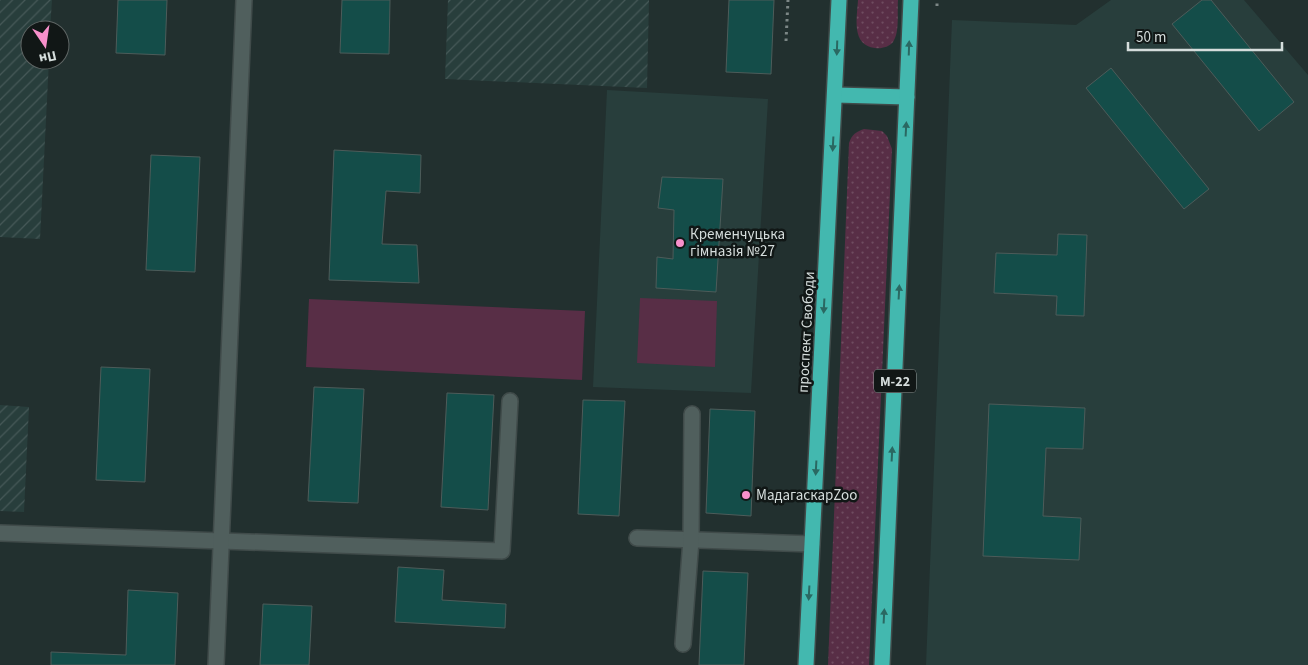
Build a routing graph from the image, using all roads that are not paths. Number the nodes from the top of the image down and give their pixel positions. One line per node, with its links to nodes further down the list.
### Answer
1 (244, 0): 11 (street)
2 (839, 0): 4 (highway, проспект Свободи, one-way to 4)
3 (911, 0): 5 (highway, М-22, one-way to 3)
4 (836, 95): 5 (highway); 12 (highway, проспект Свободи, one-way to 12)
5 (907, 97): 16 (highway, М-22, one-way to 5)
6 (510, 401): 11 (street)
7 (692, 414): 10 (street)
8 (0, 533): 11 (street)
9 (637, 538): 10 (street)
10 (691, 540): 12 (street); 13 (street)
11 (221, 541): 14 (street)
12 (812, 544): 15 (highway, проспект Свободи, one-way to 15)
13 (683, 644)
14 (216, 665)
15 (806, 665)
16 (882, 665)

